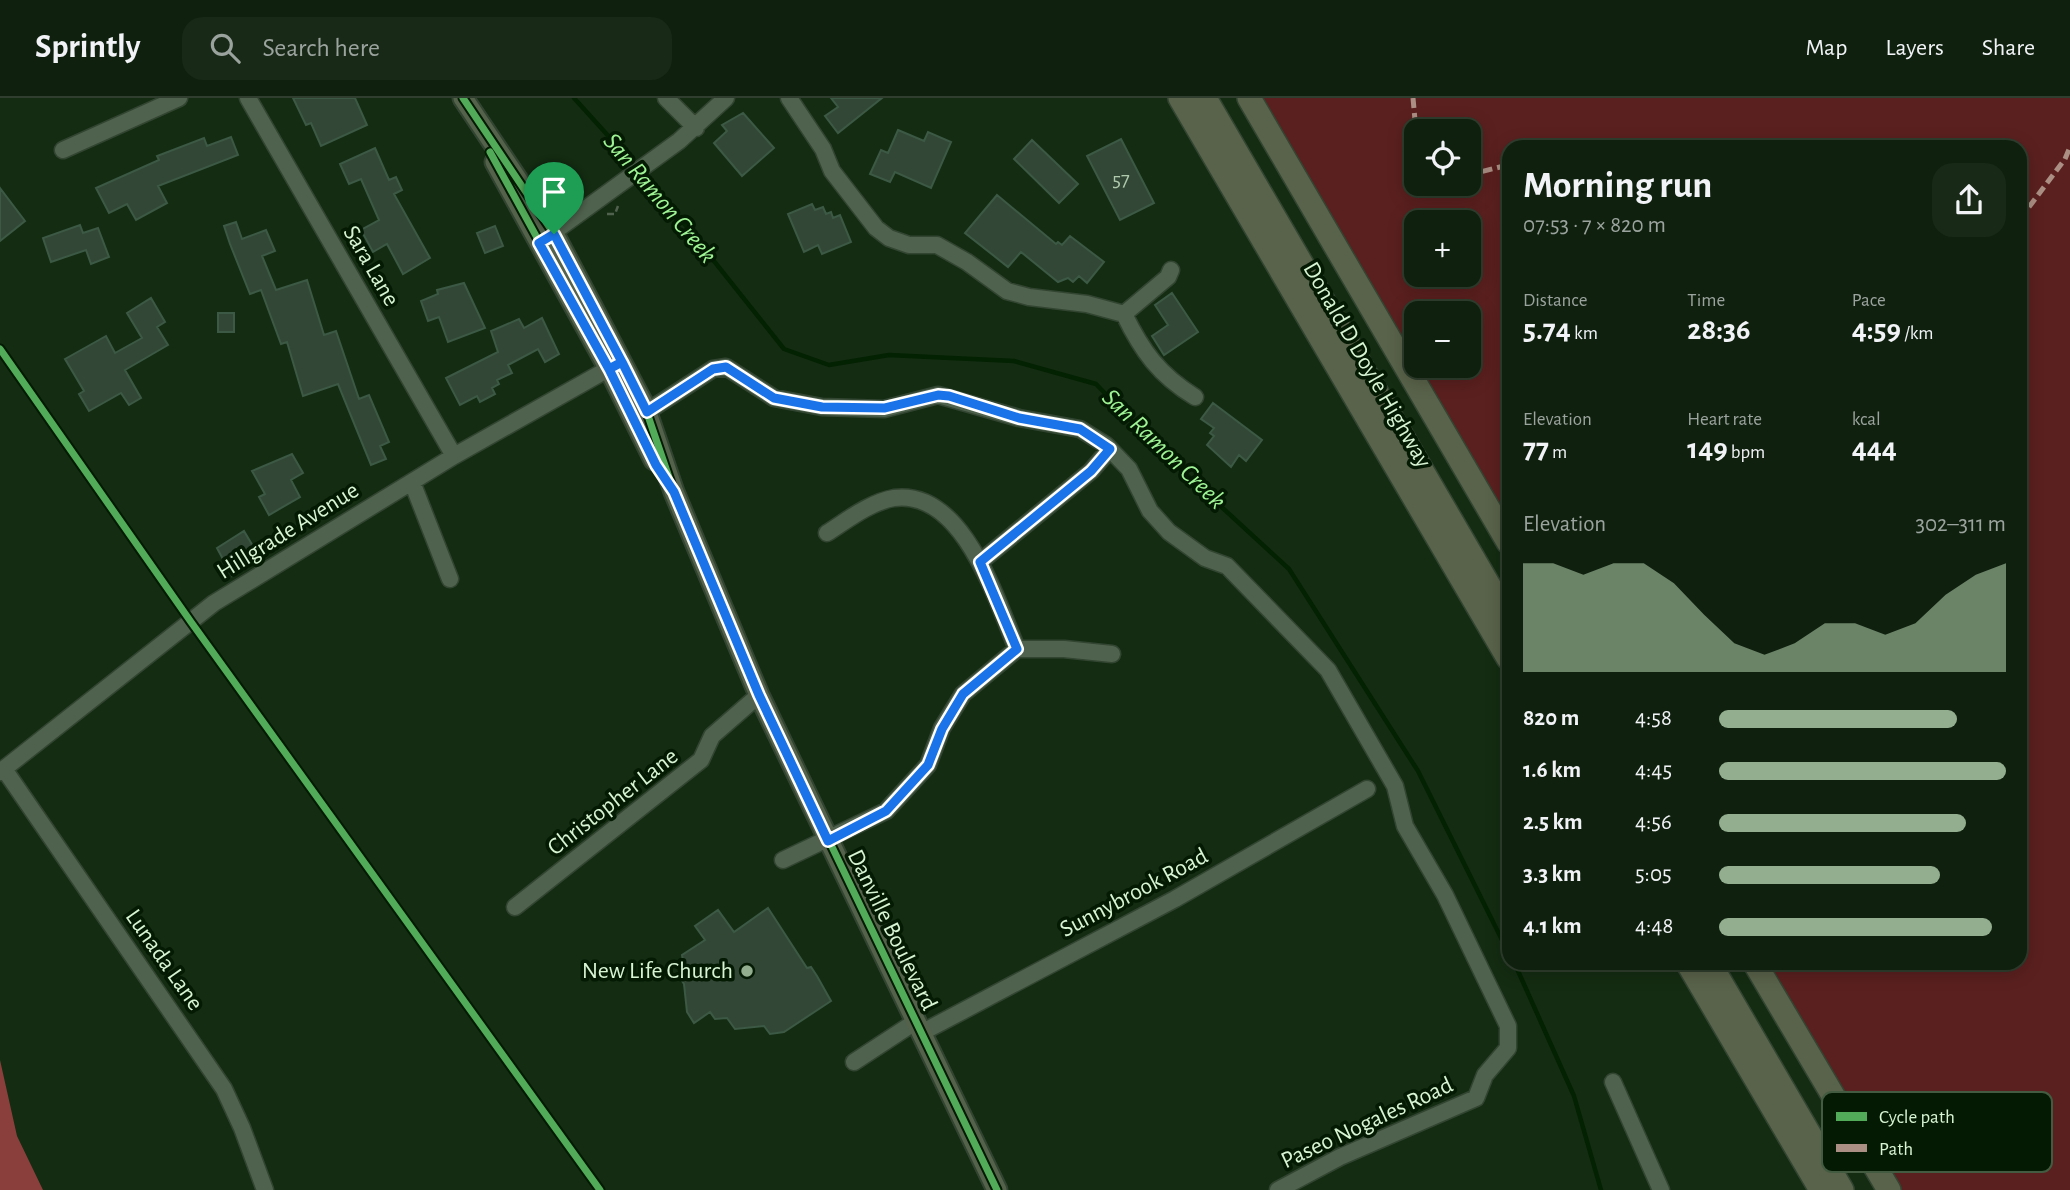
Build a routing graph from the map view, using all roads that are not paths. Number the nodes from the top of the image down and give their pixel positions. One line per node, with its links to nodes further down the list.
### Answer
1 (179, 98): 11 (street)
2 (248, 98): 19 (street, Sara Lane)
3 (666, 98): 10 (street)
4 (726, 98): 10 (street)
5 (789, 98): 14 (street)
6 (1180, 98): 26 (highway, Donald D Doyle Highway)
7 (1205, 98): 25 (highway)
8 (1249, 98): 21 (highway, Donald D Doyle Highway)
9 (466, 104): 12 (main road, Danville Boulevard)
10 (696, 128): 12 (street)
11 (63, 149)
12 (547, 238): 15 (main road, Danville Boulevard)
13 (1171, 270): 14 (street)
14 (1124, 314): 16 (street)
15 (615, 365): 17 (main road, Danville Boulevard); 19 (street, Hillgrade Avenue)
16 (1195, 397)
17 (640, 416): 18 (street); 29 (main road, Danville Boulevard)
18 (1110, 449): 23 (street); 48 (street, Paseo Nogales Road)
19 (454, 456): 20 (street, Hillgrade Avenue)
20 (412, 482): 24 (street); 30 (street, Hillgrade Avenue)
21 (1502, 532)
22 (827, 533): 23 (street)
23 (980, 562): 27 (street)
24 (450, 579)
25 (1502, 608)
26 (1502, 648)
27 (1017, 649): 28 (street); 32 (street)
28 (1112, 654)
29 (759, 695): 32 (main road, Danville Boulevard); 34 (street, Christopher Lane)
30 (2, 771): 46 (street, Lunada Lane)
31 (1367, 789): 38 (street, Sunnybrook Road)
32 (828, 841): 33 (street); 38 (main road, Danville Boulevard)
33 (783, 860)
34 (515, 907)
35 (1692, 970): 42 (highway)
36 (1714, 970): 43 (highway)
37 (1759, 970): 41 (highway)
38 (918, 1027): 39 (street, Sunnybrook Road); 47 (main road, Danville Boulevard)
39 (854, 1062)
40 (1613, 1082): 49 (street)
41 (1831, 1092)
42 (1774, 1111): 50 (highway); 51 (highway)
43 (1822, 1156)
44 (1832, 1172): 52 (highway)
45 (1878, 1172): 53 (highway)
46 (265, 1190)
47 (997, 1190)
48 (1278, 1190)
49 (1661, 1190)
50 (1804, 1190)
51 (1821, 1190)
52 (1842, 1190)
53 (1889, 1190)

